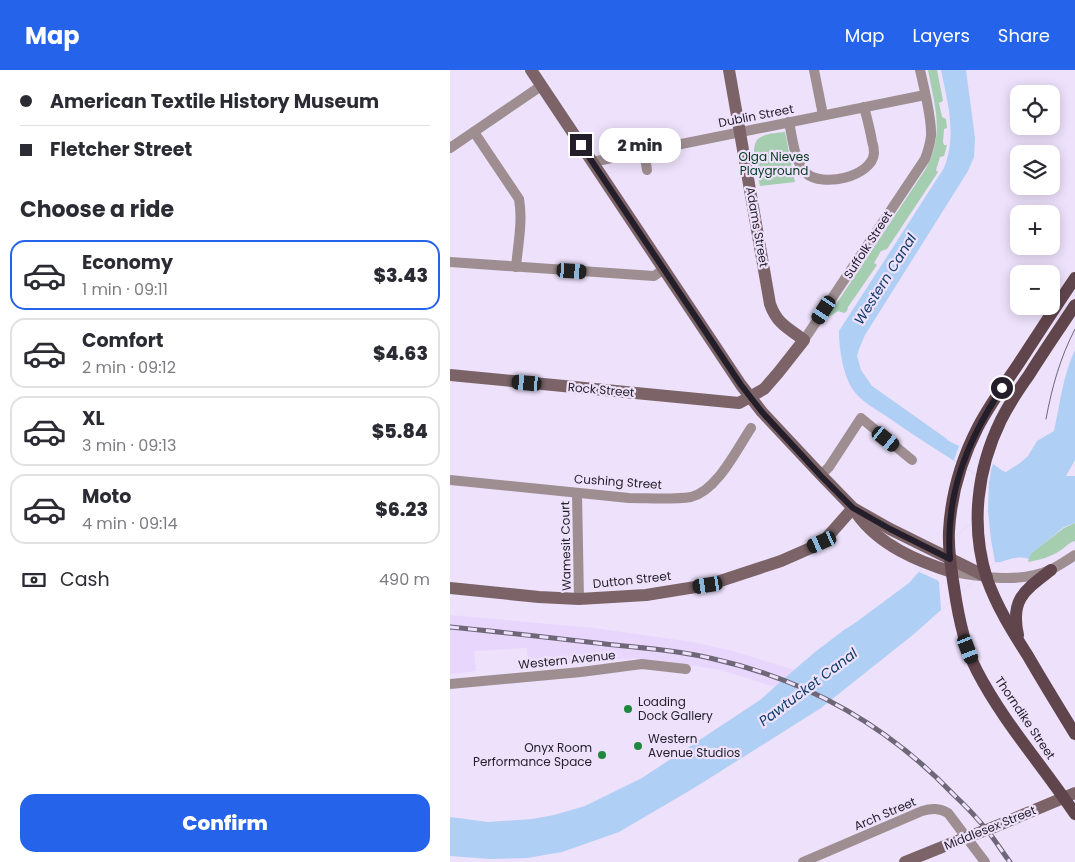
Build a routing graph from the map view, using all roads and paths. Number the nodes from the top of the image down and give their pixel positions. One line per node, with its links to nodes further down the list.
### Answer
1 (531, 70): 5 (street)
2 (729, 70): 11 (street, Adams Street)
3 (814, 70): 8 (street)
4 (920, 70): 6 (street, Suffolk Street)
5 (541, 86): 10 (street); 14 (street)
6 (925, 94): 7 (street, Dublin Street); 21 (street, Suffolk Street)
7 (864, 107): 8 (street, Dublin Street); 9 (street)
8 (822, 115): 9 (street, Dublin Street)
9 (789, 122): 11 (street, Dublin Street)
10 (474, 132): 12 (street); 17 (street)
11 (740, 132): 13 (street, Dublin Street); 21 (street, Adams Street)
12 (450, 148)
13 (644, 151): 14 (street, Dublin Street); 15 (street)
14 (592, 162): 18 (street)
15 (647, 170)
16 (450, 262): 17 (street)
17 (516, 267): 18 (street)
18 (664, 269): 23 (street)
19 (1075, 278): 31 (main road)
20 (1075, 305): 33 (main road)
21 (804, 340): 23 (street, Suffolk Street)
22 (450, 375): 23 (street, Rock Street)
23 (751, 397): 26 (street)
24 (751, 428): 28 (street, Cushing Street)
25 (912, 460): 26 (street)
26 (821, 476): 29 (street)
27 (450, 480): 28 (street, Cushing Street)
28 (577, 493): 35 (street, Wamesit Court)
29 (853, 508): 31 (street); 31 (street); 35 (street, Dutton Street)
30 (1075, 555): 32 (street)
31 (951, 566): 33 (street); 40 (main road, Thorndike Street)
32 (1051, 570): 33 (street); 36 (main road)
33 (983, 575): 36 (main road)
34 (450, 588): 35 (street, Dutton Street)
35 (579, 599)
36 (1021, 645): 39 (main road)
37 (686, 669): 38 (street, Western Avenue)
38 (450, 684)
39 (1075, 734)
40 (1070, 796): 41 (main road, Thorndike Street); 43 (street, Middlesex Street, bridge)
41 (1075, 814)
42 (803, 862): 44 (street, Arch Street)
43 (905, 862)
44 (985, 862)

